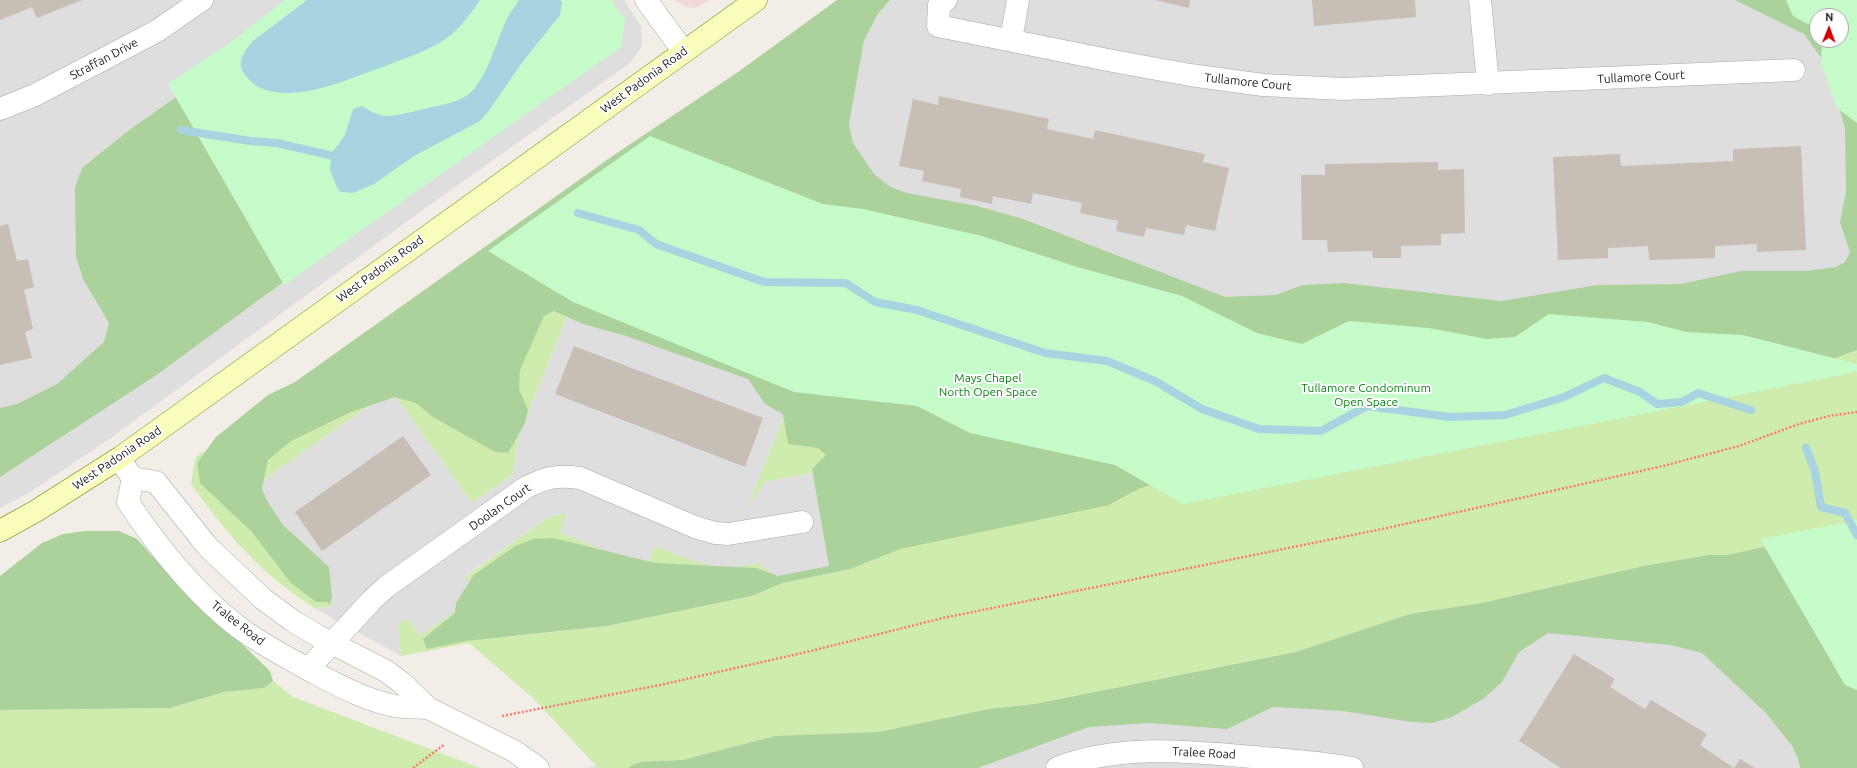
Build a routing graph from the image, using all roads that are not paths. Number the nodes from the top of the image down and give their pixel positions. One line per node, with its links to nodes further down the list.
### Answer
1 (202, 0): 11 (street, Straffan Drive)
2 (646, 0): 8 (street)
3 (756, 0): 8 (main road, West Padonia Road)
4 (946, 0): 7 (street, Tullamore Court)
5 (1018, 0): 7 (street)
6 (1480, 0): 10 (street)
7 (1011, 40): 10 (street, Tullamore Court)
8 (684, 52): 12 (main road, West Padonia Road)
9 (1794, 70): 10 (street, Tullamore Court)
10 (1488, 84)
11 (0, 109)
12 (119, 458): 13 (street); 15 (main road, West Padonia Road)
13 (133, 478): 16 (street, Tralee Road); 17 (street, Tralee Road)
14 (802, 522): 16 (street, Doolan Court)
15 (0, 531)
16 (331, 643): 17 (street, Doolan Court); 18 (street, Tralee Road)
17 (308, 669): 18 (street, Tralee Road)
18 (428, 708): 19 (street, Tralee Road)
19 (538, 768)
20 (1057, 768): 21 (street, Tralee Road)
21 (1352, 768)

